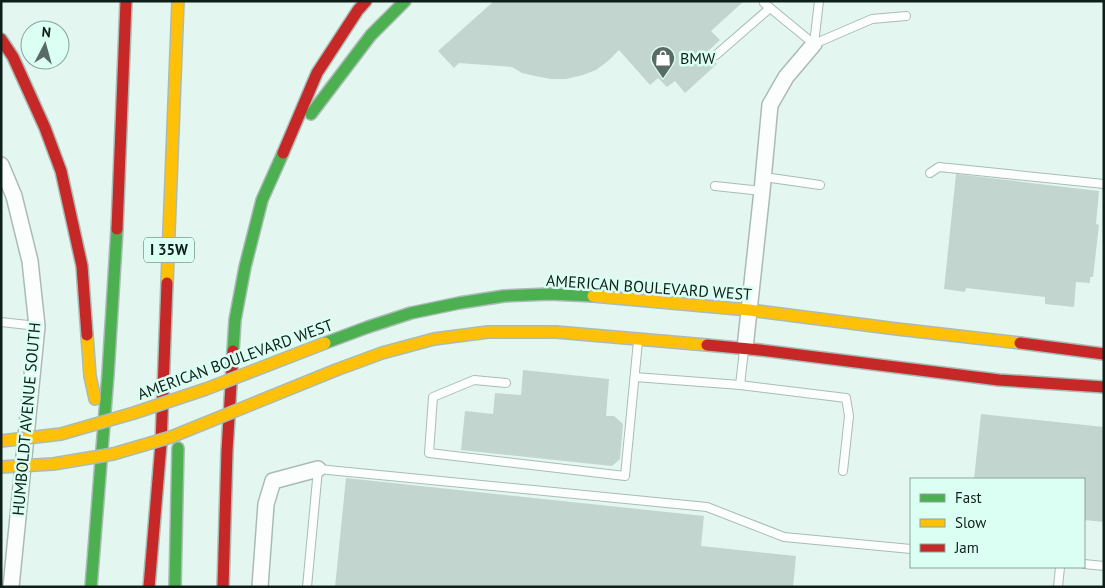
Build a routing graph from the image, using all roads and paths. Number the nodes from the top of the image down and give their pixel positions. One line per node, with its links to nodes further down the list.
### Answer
1 (126, 1): 30 (main road)
2 (178, 1): 19 (main road, I 35W)
3 (366, 1): 18 (main road)
4 (405, 1): 18 (main road)
5 (819, 1): 10 (lane)
6 (764, 2): 7 (lane)
7 (770, 8): 10 (lane); 11 (lane)
8 (906, 16): 10 (lane)
9 (1, 39): 30 (main road)
10 (814, 44): 14 (street)
11 (716, 55)
12 (1, 165): 22 (street, HUMBOLDT AVENUE SOUTH)
13 (930, 173): 15 (lane)
14 (763, 184): 16 (lane); 17 (lane); 20 (street)
15 (1104, 184)
16 (820, 185)
17 (715, 186)
18 (262, 200): 43 (main road)
19 (167, 287): 41 (main road, I 35W); 42 (main road)
20 (749, 310): 24 (street); 25 (main road, AMERICAN BOULEVARD WEST); 31 (main road, AMERICAN BOULEVARD WEST, bridge)
21 (1, 322): 22 (lane)
22 (37, 326): 39 (street, HUMBOLDT AVENUE SOUTH)
23 (639, 339): 24 (main road); 26 (lane); 32 (main road, bridge)
24 (745, 348): 28 (lane); 29 (main road)
25 (1104, 354)
26 (635, 377): 27 (lane); 28 (lane)
27 (506, 383)
28 (740, 385): 34 (lane)
29 (1104, 387)
30 (103, 436): 40 (main road)
31 (1, 441)
32 (1, 467)
33 (318, 469): 35 (lane); 44 (street); 45 (lane)
34 (843, 470)
35 (910, 549)
36 (1085, 564): 37 (lane)
37 (1104, 566)
38 (1060, 568): 46 (lane)
39 (11, 587)
40 (91, 587)
41 (150, 587)
42 (175, 587)
43 (223, 587)
44 (260, 587)
45 (307, 587)
46 (1058, 587)

